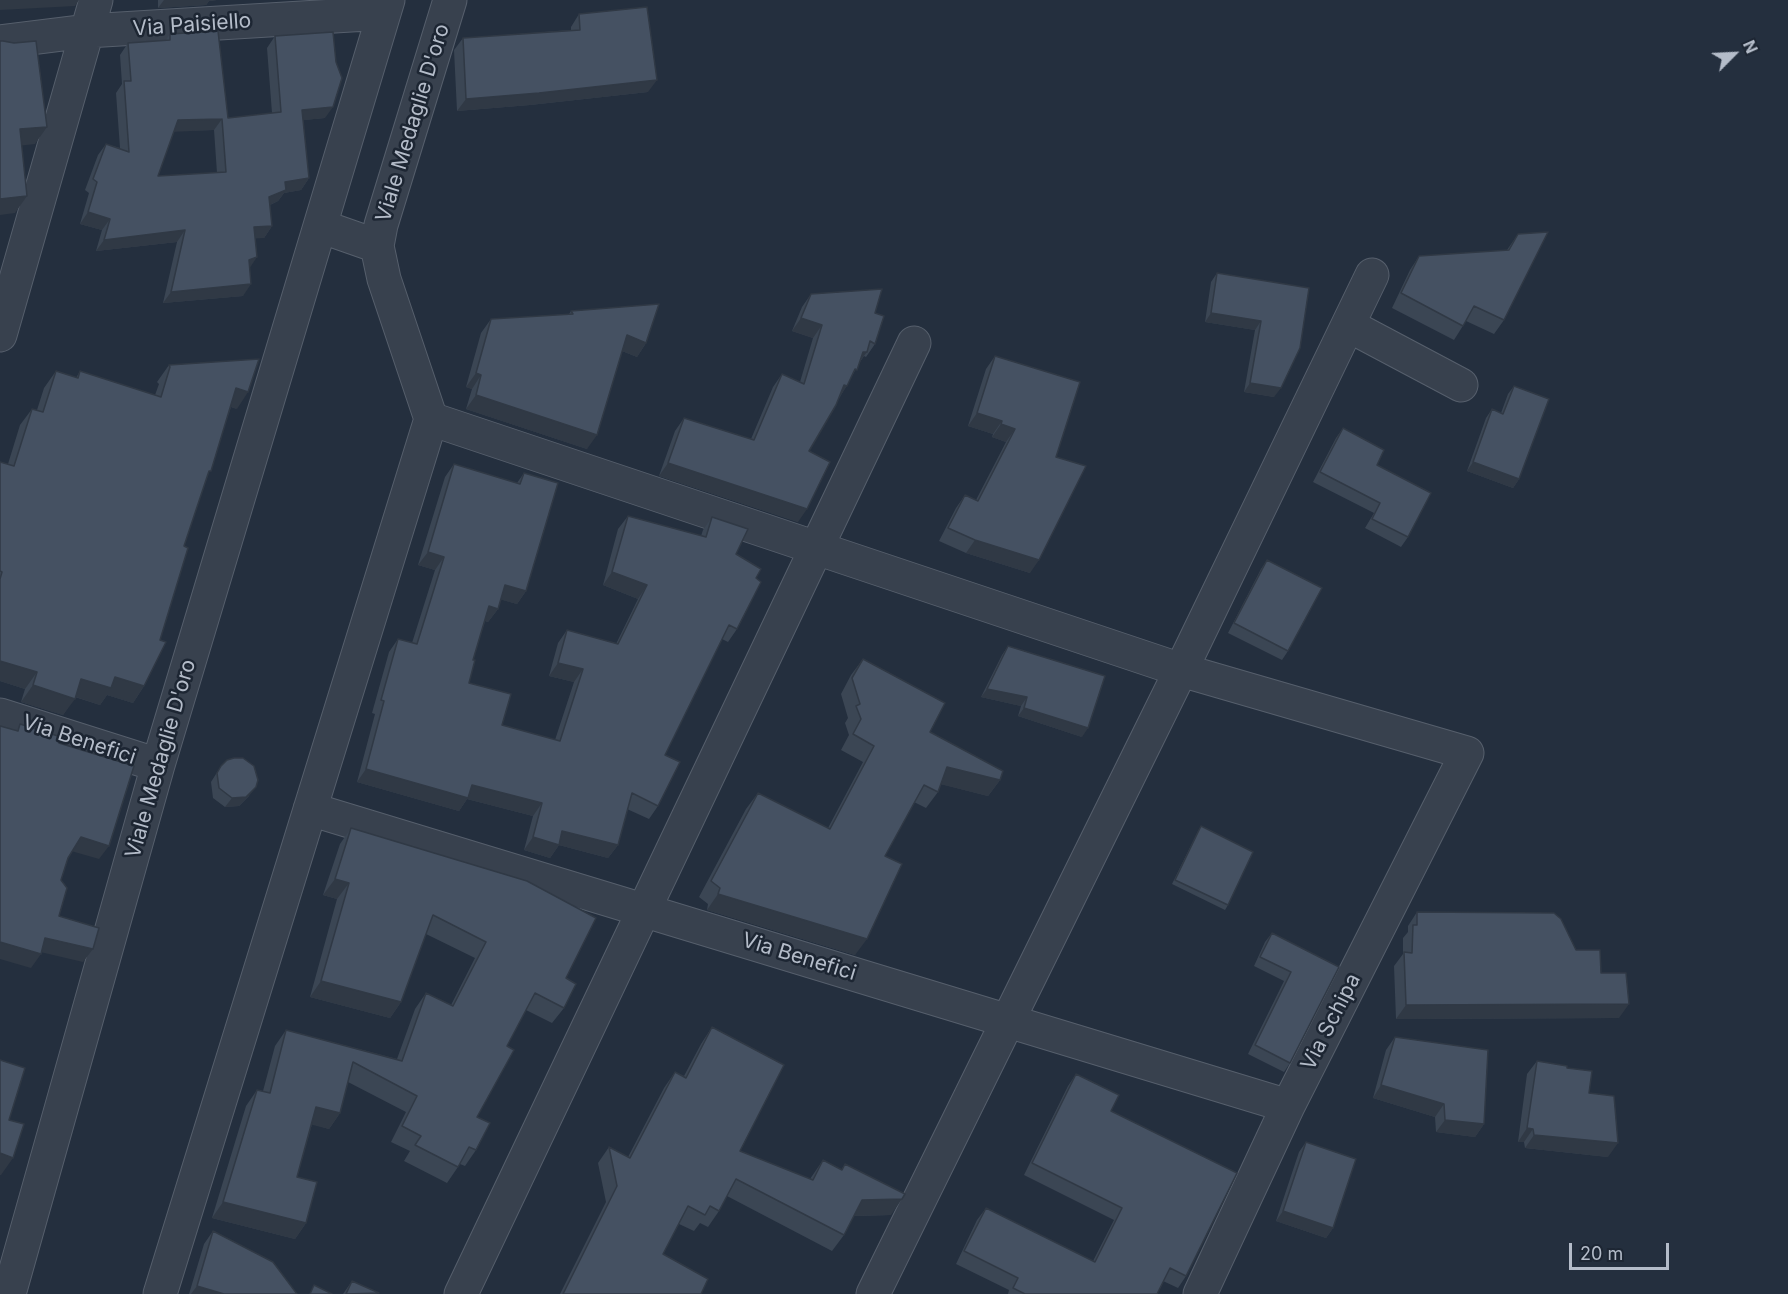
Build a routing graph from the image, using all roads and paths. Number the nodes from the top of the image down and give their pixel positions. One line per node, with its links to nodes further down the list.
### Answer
1 (96, 0): 4 (street)
2 (450, 0): 7 (street, Viale Medaglie D'oro)
3 (386, 7): 4 (street, Via Paisiello); 6 (street, Viale Medaglie D'oro)
4 (87, 31): 5 (street, Via Paisiello); 10 (street)
5 (0, 42)
6 (320, 226): 7 (street, Viale Medaglie D'oro); 17 (street, Viale Medaglie D'oro)
7 (378, 246): 13 (street, Viale Medaglie D'oro)
8 (1372, 275): 9 (street)
9 (1348, 325): 12 (street); 15 (street)
10 (0, 335)
11 (914, 343): 14 (street)
12 (1461, 385)
13 (431, 419): 14 (street); 18 (street)
14 (818, 547): 15 (street); 19 (street)
15 (1182, 670): 20 (street); 21 (street, Via Schipa)
16 (0, 715): 17 (street, Via Benefici)
17 (158, 765): 22 (street, Viale Medaglie D'oro)
18 (310, 809): 19 (street, Via Benefici); 23 (street)
19 (645, 911): 20 (street, Via Benefici); 24 (street)
20 (1007, 1020): 21 (street, Via Benefici); 25 (street)
21 (1288, 1106): 26 (street, Via Schipa)
22 (9, 1294)
23 (160, 1294)
24 (460, 1294)
25 (873, 1294)
26 (1200, 1294)

